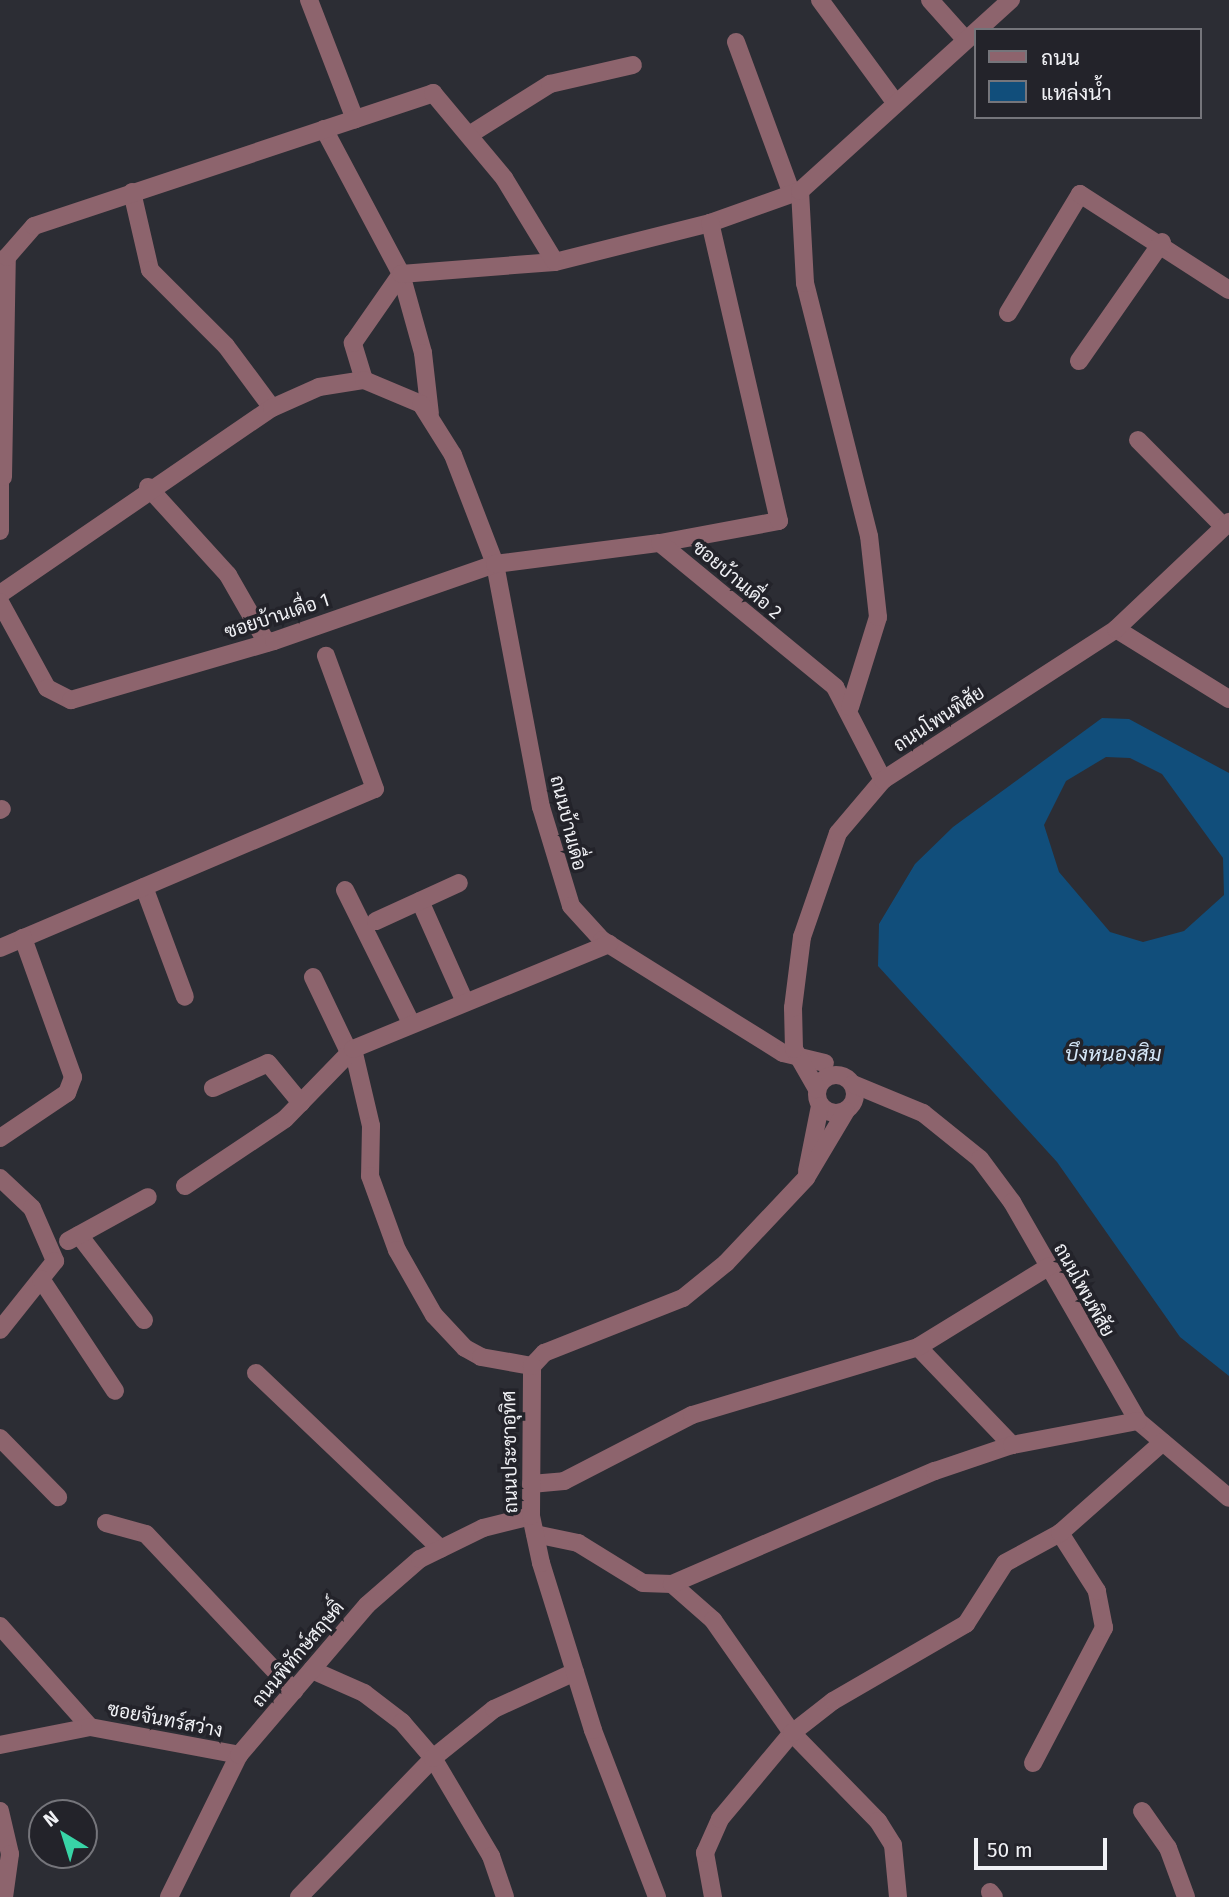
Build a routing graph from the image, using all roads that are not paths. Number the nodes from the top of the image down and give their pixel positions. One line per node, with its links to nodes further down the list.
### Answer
1 (309, 0): 11 (street)
2 (820, 0): 10 (street)
3 (930, 0): 7 (street)
4 (1011, 0): 5 (street)
5 (976, 28)
6 (974, 30): 7 (street)
7 (964, 38): 10 (street)
8 (736, 42): 15 (street)
9 (633, 65): 13 (street)
10 (895, 102): 15 (street)
11 (355, 119): 12 (street); 13 (street)
12 (324, 129): 14 (street); 20 (street)
13 (469, 135): 19 (street)
14 (132, 192): 18 (street); 26 (street)
15 (796, 192): 16 (street); 41 (street)
16 (710, 223): 19 (street); 33 (street)
17 (1162, 242): 21 (street); 22 (street); 24 (street)
18 (3, 257): 23 (street)
19 (555, 262): 20 (street)
20 (401, 274): 25 (street); 27 (street)
21 (1229, 290)
22 (1008, 313)
23 (2, 339): 29 (street)
24 (1079, 361)
25 (364, 380): 26 (street); 27 (street)
26 (272, 408): 30 (street)
27 (430, 414): 34 (street, ถนนบ้านเดื่อ)
28 (1138, 440): 31 (street)
29 (2, 477): 32 (street)
30 (148, 487): 35 (street); 38 (street)
31 (1227, 525): 37 (street, ถนนโพนพิสัย)
32 (0, 531)
33 (660, 543): 34 (street); 41 (street, ซอยบ้านเดื่อ 2)
34 (495, 564): 38 (street, ซอยบ้านเดื่อ 1); 49 (street, ถนนบ้านเดื่อ)
35 (0, 594)
36 (0, 602): 38 (street, ซอยบ้านเดื่อ 1)
37 (1116, 629): 40 (street); 42 (street, ถนนโพนพิสัย)
38 (267, 643)
39 (326, 656): 44 (street)
40 (1229, 699)
41 (850, 707): 42 (street, ซอยบ้านเดื่อ 2)
42 (883, 780): 55 (street, ถนนโพนพิสัย)
43 (459, 883): 46 (street)
44 (144, 887): 48 (street); 52 (street)
45 (345, 890): 54 (street)
46 (420, 901): 47 (street); 53 (street)
47 (376, 921)
48 (23, 938): 50 (street); 65 (street)
49 (609, 944): 53 (street); 57 (street, ถนนบ้านเดื่อ)
50 (0, 948)
51 (313, 976): 56 (street)
52 (186, 997)
53 (464, 1000): 54 (street)
54 (410, 1021): 56 (street)
55 (794, 1030): 57 (street, ถนนโพนพิสัย); 58 (street)
56 (351, 1051): 62 (street); 77 (street)
57 (800, 1061): 58 (street, ถนนบ้านเดื่อ); 61 (street)
58 (830, 1069): 59 (street, ถนนโพนพิสัย); 61 (street)
59 (853, 1084): 63 (street, ถนนโพนพิสัย); 64 (street)
60 (213, 1088): 62 (street)
61 (819, 1097): 64 (street); 67 (street)
62 (301, 1103): 68 (street)
63 (904, 1104): 64 (street); 72 (street, ถนนโพนพิสัย)
64 (848, 1109): 67 (street, ถนนประชาอุทิศ)
65 (0, 1138)
66 (0, 1178): 71 (street)
67 (806, 1178): 77 (street, ถนนประชาอุทิศ)
68 (185, 1186)
69 (148, 1197): 70 (street)
70 (79, 1235): 71 (street); 74 (street)
71 (55, 1248): 73 (street)
72 (1048, 1267): 76 (street); 80 (street, ถนนโพนพิสัย)
73 (41, 1279): 75 (street); 79 (street)
74 (144, 1320)
75 (0, 1330)
76 (918, 1347): 83 (street); 84 (street)
77 (532, 1366): 84 (street, ถนนประชาอุทิศ)
78 (256, 1373): 91 (street)
79 (115, 1391)
80 (1138, 1421): 82 (street, ถนนโพนพิสัย); 83 (street)
81 (0, 1438): 85 (street)
82 (1163, 1442): 86 (street, ถนนโพนพิสัย); 89 (street)
83 (1012, 1445): 92 (street)
84 (531, 1484): 87 (street, ถนนประชาอุทิศ)
85 (58, 1497)
86 (1229, 1498)
87 (531, 1516): 90 (street, ถนนประชาอุทิศ); 91 (street, ถนนพิทักษ์สฤษดิ์)
88 (106, 1523): 96 (street)
89 (1060, 1533): 98 (street); 102 (street)
90 (535, 1534): 92 (street); 95 (street, ถนนประชาอุทิศ)
91 (440, 1549): 94 (street, ถนนพิทักษ์สฤษดิ์)
92 (672, 1584): 98 (street)
93 (0, 1626): 97 (street)
94 (312, 1670): 96 (street, ถนนพิทักษ์สฤษดิ์); 101 (street)
95 (575, 1672): 101 (street); 109 (street, ถนนประชาอุทิศ)
96 (294, 1692): 100 (street, ถนนพิทักษ์สฤษดิ์)
97 (90, 1727): 99 (street, ซอยจันทร์สว่าง); 100 (street, ซอยจันทร์สว่าง)
98 (792, 1733): 110 (street); 111 (street)
99 (0, 1745)
100 (239, 1755): 106 (street, ถนนพิทักษ์สฤษดิ์)
101 (433, 1758): 107 (street); 108 (street)
102 (1033, 1763)
103 (0, 1811): 105 (street)
104 (1142, 1811): 112 (street)
105 (4, 1897)
106 (169, 1897)
107 (299, 1897)
108 (505, 1897)
109 (657, 1897)
110 (713, 1897)
111 (898, 1897)
112 (1186, 1897)

